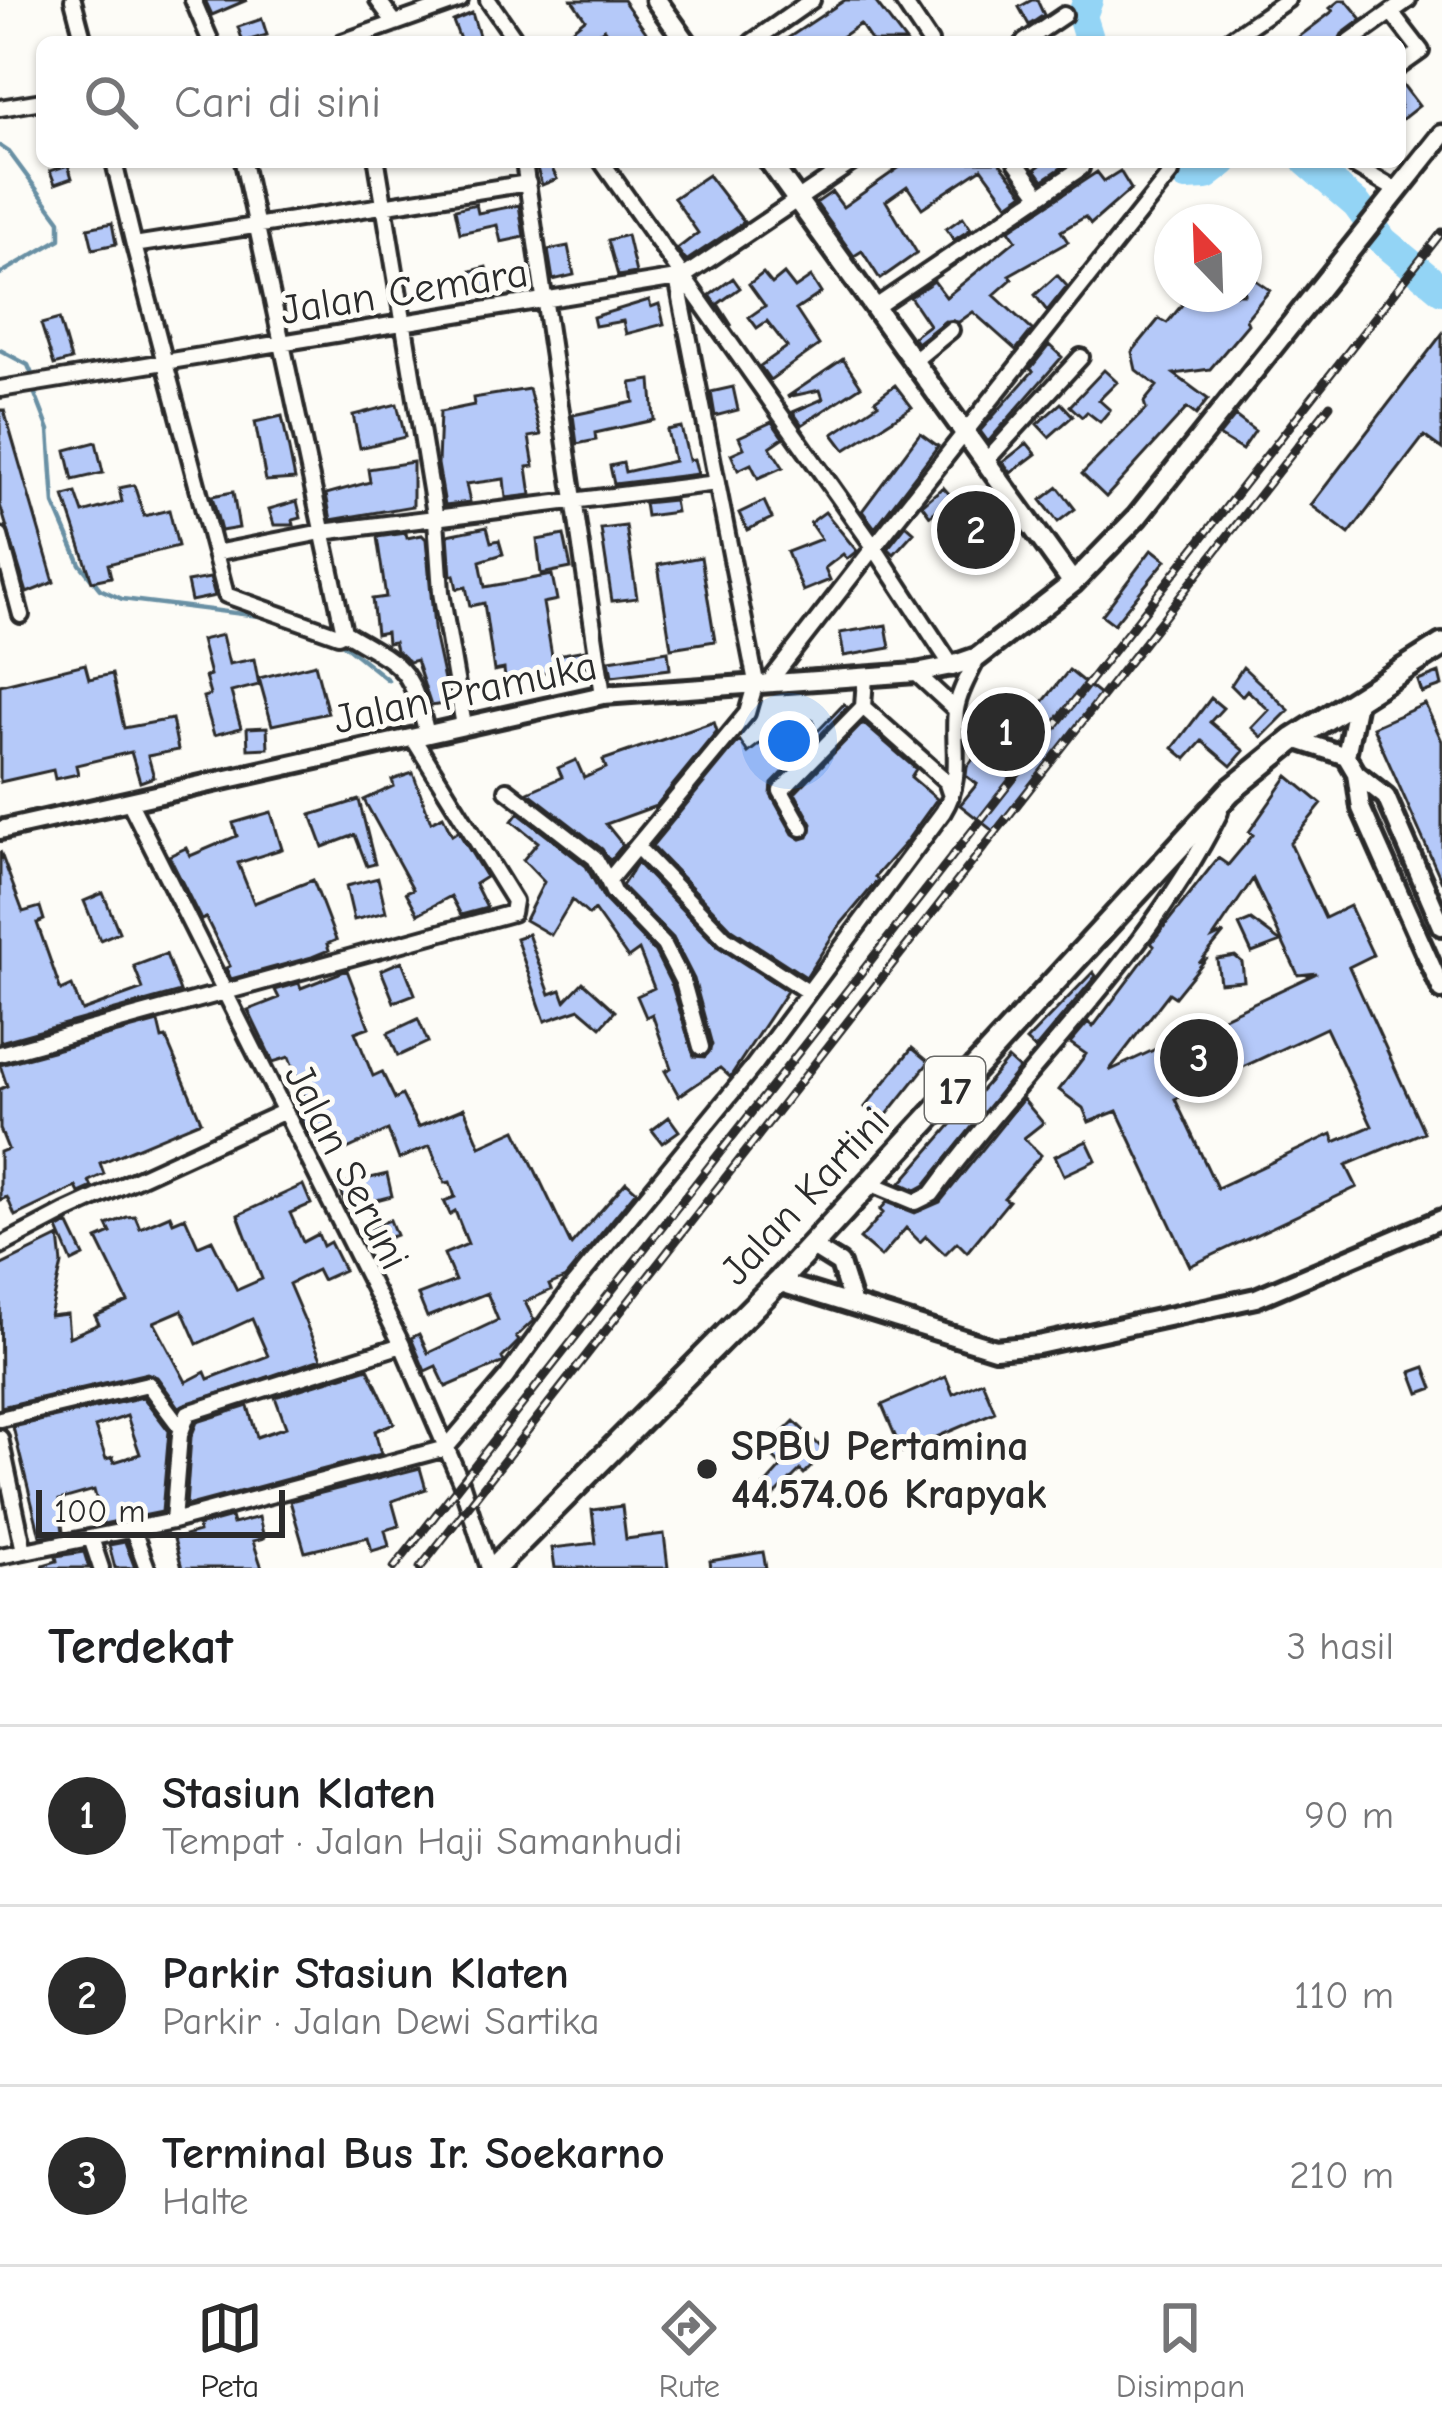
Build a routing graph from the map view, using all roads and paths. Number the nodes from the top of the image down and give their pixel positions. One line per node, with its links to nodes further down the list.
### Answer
1 (73, 0): 15 (street)
2 (194, 0): 16 (street)
3 (378, 0): 14 (street)
4 (460, 0): 11 (street)
5 (488, 0): 18 (street)
6 (656, 0): 19 (main road)
7 (812, 0): 20 (street)
8 (902, 0): 21 (street)
9 (1287, 0): 23 (street)
10 (1408, 0): 12 (street)
11 (439, 3): 14 (street)
12 (1391, 12): 24 (street); 25 (street)
13 (1064, 15): 22 (street)
14 (394, 23): 17 (street)
15 (82, 36)
16 (209, 36)
17 (361, 36)
18 (510, 36)
19 (682, 36)
20 (761, 36)
21 (926, 36)
22 (1033, 36)
23 (1235, 36)
24 (1357, 36)
25 (1406, 61)
26 (36, 102): 27 (street)
27 (0, 108)
28 (1442, 135): 41 (main road)
29 (115, 168): 46 (street)
30 (243, 168): 45 (street)
31 (378, 168): 44 (street)
32 (525, 168): 40 (street)
33 (606, 168): 47 (street)
34 (774, 168): 43 (main road)
35 (844, 168): 43 (street, Jalan Cemara)
36 (1020, 168): 42 (street)
37 (1081, 168): 42 (street)
38 (1358, 168): 41 (street)
39 (1171, 173): 57 (street)
40 (528, 183): 44 (street); 48 (street)
41 (1396, 190): 66 (main road)
42 (1040, 195): 49 (street)
43 (797, 201): 47 (street, Jalan Cemara); 49 (main road)
44 (386, 206): 45 (street); 50 (street)
45 (255, 224): 46 (street); 52 (street)
46 (134, 245): 54 (street)
47 (680, 278): 48 (street, Jalan Cemara); 59 (street); 64 (street)
48 (545, 301): 50 (street, Jalan Cemara); 60 (street)
49 (874, 308): 55 (main road)
50 (403, 324): 52 (street, Jalan Cemara); 61 (street)
51 (951, 330): 55 (street)
52 (281, 343): 54 (street, Jalan Cemara); 62 (street)
53 (1081, 357): 58 (street)
54 (167, 362): 56 (street, Jalan Cemara); 65 (street)
55 (912, 362): 57 (main road)
56 (0, 389)
57 (962, 432): 58 (main road); 64 (street)
58 (984, 463): 66 (main road)
59 (717, 483): 60 (street); 74 (street)
60 (576, 502): 61 (street); 75 (street)
61 (436, 520): 62 (street); 79 (street)
62 (322, 532): 65 (street); 68 (street)
63 (0, 536): 67 (street)
64 (874, 547): 71 (street); 74 (street)
65 (214, 553): 68 (street)
66 (1073, 583): 70 (main road)
67 (21, 615)
68 (344, 632): 80 (street)
69 (1442, 645): 76 (highway, Jalan Kartini / 17)
70 (978, 657): 71 (main road); 78 (street)
71 (952, 666): 72 (street, Jalan Pramuka)
72 (916, 673): 73 (street, Jalan Pramuka); 78 (street)
73 (865, 676): 74 (street, Jalan Pramuka); 77 (street)
74 (763, 681): 75 (street, Jalan Pramuka); 92 (street)
75 (603, 695): 79 (street, Jalan Pramuka)
76 (1358, 697): 81 (highway, Jalan Kartini / 17); 82 (street)
77 (863, 706): 87 (street); 90 (street)
78 (956, 710): 87 (street)
79 (464, 726): 80 (street, Jalan Pramuka)
80 (420, 736): 88 (street, Jalan Pramuka); 97 (street)
81 (1294, 739): 82 (street); 85 (highway, Jalan Kartini / 17)
82 (1346, 755): 83 (street)
83 (1356, 773): 86 (street); 89 (street)
84 (507, 790): 93 (street)
85 (1230, 791): 101 (highway, Jalan Kartini / 17); 101 (street)
86 (1386, 797): 89 (street); 94 (street)
87 (952, 798): 96 (street)
88 (129, 801): 91 (street, Jalan Pramuka); 97 (street, Jalan Seruni)
89 (1361, 808): 95 (street)
90 (802, 828)
91 (0, 830)
92 (638, 848): 93 (street); 96 (street)
93 (608, 881): 98 (street)
94 (1442, 926)
95 (1442, 990)
96 (808, 992): 111 (street)
97 (226, 993): 99 (street); 100 (street, Jalan Seruni)
98 (701, 1047)
99 (0, 1054)
100 (283, 1112): 103 (street); 107 (street, Jalan Seruni)
101 (870, 1183): 104 (highway, Jalan Kartini / 17)
102 (1442, 1219): 106 (street)
103 (0, 1246)
104 (812, 1246): 105 (highway, Jalan Kartini / 17); 106 (street)
105 (778, 1282): 106 (street); 119 (highway, Jalan Kartini / 17)
106 (852, 1302)
107 (402, 1346): 109 (street); 111 (street, Jalan Seruni)
108 (0, 1419): 109 (street)
109 (181, 1428): 112 (street)
110 (0, 1438): 115 (street)
111 (446, 1448): 112 (street); 119 (street, Jalan Seruni)
112 (173, 1521): 113 (street)
113 (133, 1530): 114 (street); 118 (street)
114 (91, 1538): 115 (street); 117 (street)
115 (24, 1551): 116 (street)
116 (0, 1556)
117 (101, 1568)
118 (147, 1568)
119 (492, 1568)

